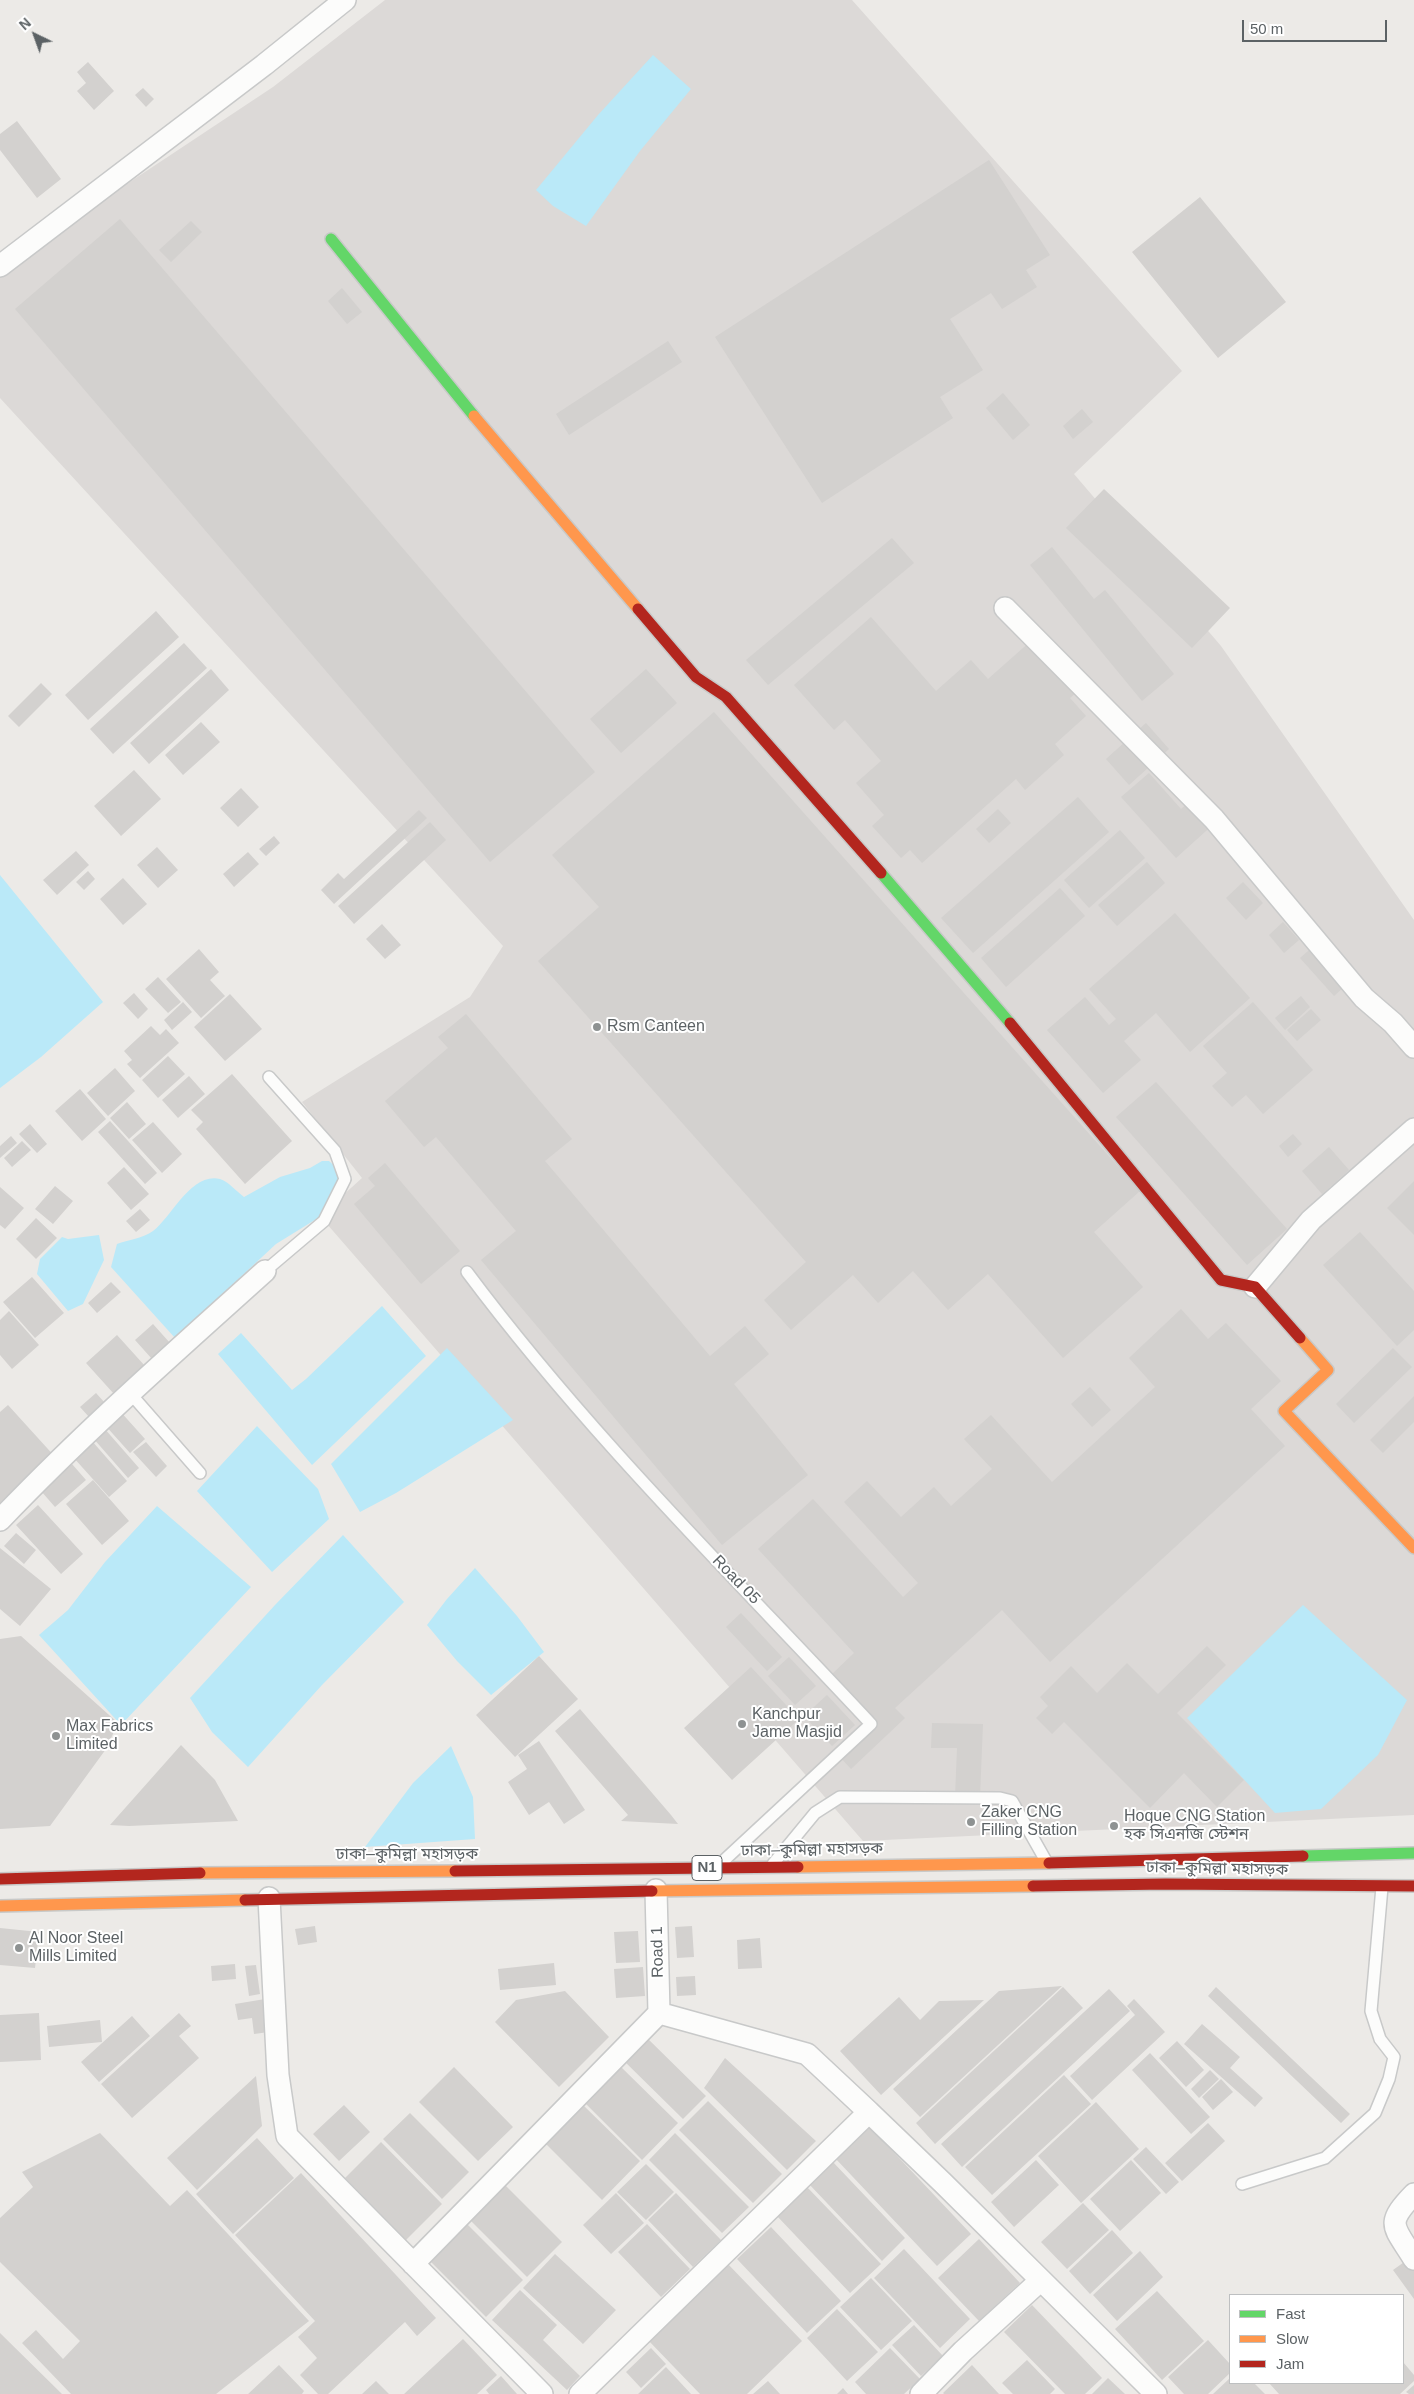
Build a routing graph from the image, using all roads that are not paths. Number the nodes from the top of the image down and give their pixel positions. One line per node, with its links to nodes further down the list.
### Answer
1 (345, 0): 3 (street)
2 (331, 239): 10 (main road)
3 (0, 266)
4 (1005, 608): 5 (street)
5 (1414, 1047)
6 (269, 1077): 8 (lane)
7 (1414, 1129): 10 (street)
8 (265, 1271): 11 (street)
9 (467, 1272): 18 (lane, Road 05)
10 (1255, 1287): 14 (main road)
11 (130, 1393): 12 (lane); 13 (street)
12 (200, 1473)
13 (0, 1520)
14 (1414, 1548)
15 (1414, 1853): 16 (main road, ঢাকা–কুমিল্লা মহাসড়ক / N1)
16 (1047, 1863): 17 (main road, ঢাকা–কুমিল্লা মহাসড়ক / N1); 17 (lane)
17 (771, 1867): 18 (main road, ঢাকা–কুমিল্লা মহাসড়ক / N1)
18 (716, 1868): 19 (main road, ঢাকা–কুমিল্লা মহাসড়ক / N1)
19 (538, 1870): 20 (main road, ঢাকা–কুমিল্লা মহাসড়ক / N1); 24 (street)
20 (0, 1879)
21 (1414, 1886): 22 (main road, ঢাকা–কুমিল্লা মহাসড়ক / N1)
22 (1382, 1887): 23 (main road, ঢাকা–কুমিল্লা মহাসড়ক / N1); 29 (lane)
23 (656, 1890): 24 (main road, ঢাকা–কুমিল্লা মহাসড়ক / N1); 27 (street, Road 1)
24 (535, 1892): 25 (main road, ঢাকা–কুমিল্লা মহাসড়ক / N1)
25 (269, 1898): 26 (main road, ঢাকা–কুমিল্লা মহাসড়ক / N1); 32 (street)
26 (0, 1906)
27 (659, 2013): 28 (street); 32 (street)
28 (869, 2112): 33 (street); 35 (street)
29 (1242, 2184)
30 (1414, 2194): 31 (street)
31 (1414, 2259)
32 (413, 2264): 34 (street)
33 (1041, 2280): 36 (street); 37 (street)
34 (542, 2394)
35 (580, 2394)
36 (921, 2394)
37 (1156, 2394)

